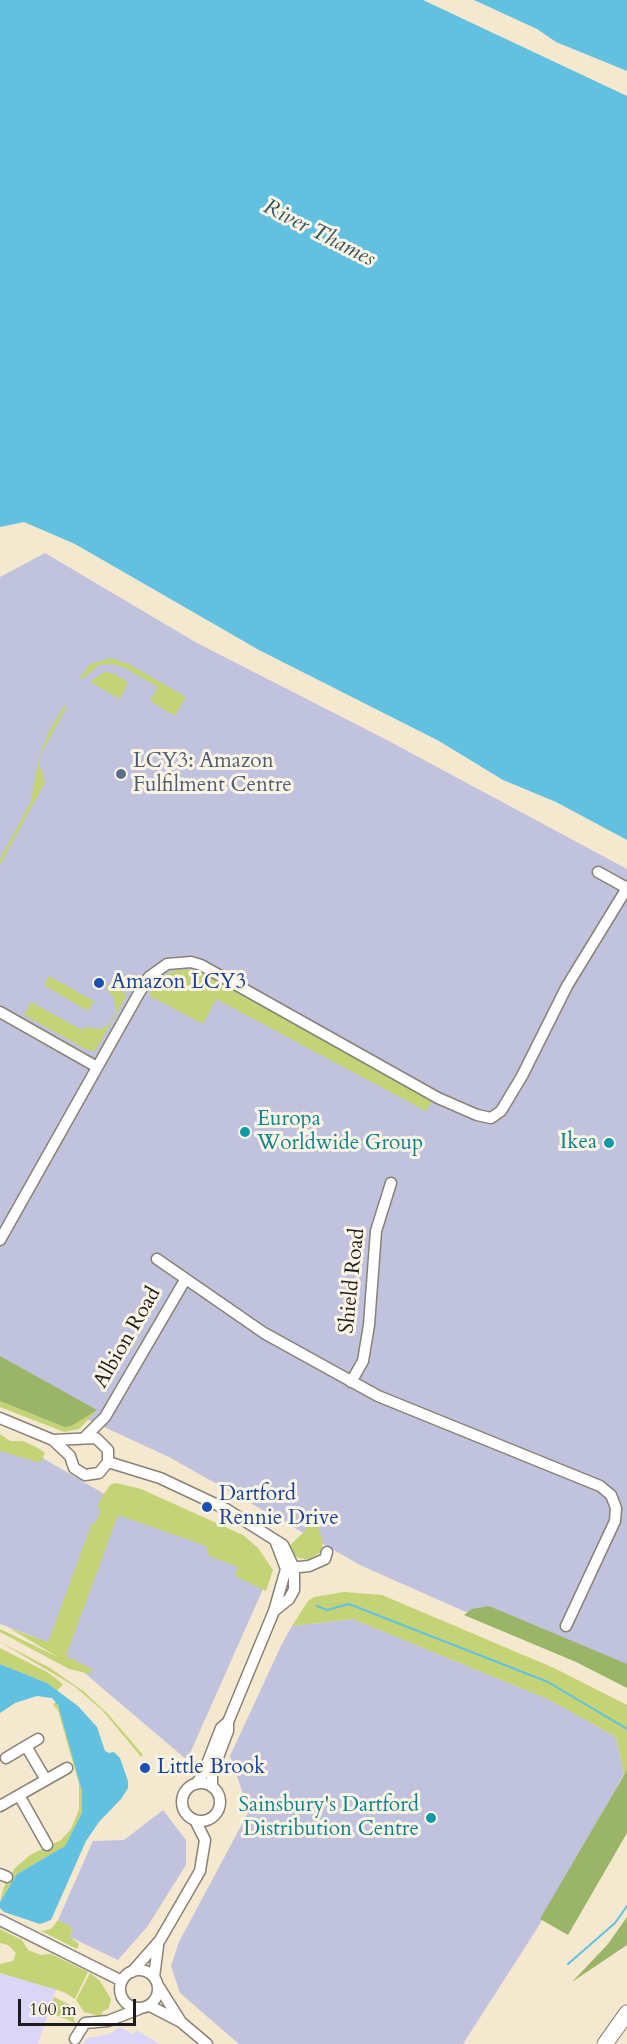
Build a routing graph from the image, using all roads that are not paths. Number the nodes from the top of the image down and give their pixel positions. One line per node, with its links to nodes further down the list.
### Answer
1 (597, 872): 2 (street)
2 (627, 888): 4 (street)
3 (0, 1012): 4 (street)
4 (97, 1067): 6 (street)
5 (392, 1183): 9 (street, Shield Road)
6 (0, 1240)
7 (157, 1259): 8 (street)
8 (184, 1280): 9 (street); 10 (street, Albion Road)
9 (351, 1383): 19 (street)
10 (105, 1417): 12 (street, Albion Road); 14 (street, Albion Road)
11 (0, 1419): 13 (street)
12 (81, 1439): 13 (street); 14 (street); 15 (street)
13 (53, 1440): 15 (street)
14 (105, 1445): 16 (street)
15 (70, 1456): 16 (street)
16 (108, 1462): 18 (street)
17 (327, 1552): 18 (street)
18 (290, 1568): 20 (street)
19 (566, 1626)
20 (228, 1722): 26 (street); 27 (street)
21 (38, 1739): 22 (street)
22 (26, 1746): 23 (street); 25 (street)
23 (2, 1759)
24 (67, 1768): 25 (street)
25 (46, 1780): 28 (street)
26 (195, 1784): 27 (street); 31 (street)
27 (212, 1786): 30 (street)
28 (20, 1797): 29 (street); 33 (street)
29 (0, 1806)
30 (214, 1816): 31 (street); 32 (street)
31 (195, 1820): 32 (street)
32 (205, 1840): 35 (street)
33 (47, 1845)
34 (0, 1920): 37 (street)
35 (160, 1940): 36 (street); 38 (street)
36 (132, 1972): 37 (street); 38 (street)
37 (122, 1981): 39 (street)
38 (156, 1982): 40 (street); 43 (street)
39 (122, 1997): 40 (street); 42 (street)
40 (144, 2007): 42 (street); 43 (street)
41 (627, 2013): 46 (highway)
42 (112, 2019): 44 (street)
43 (181, 2022): 45 (street)
44 (75, 2040)
45 (207, 2044)
46 (605, 2044)

